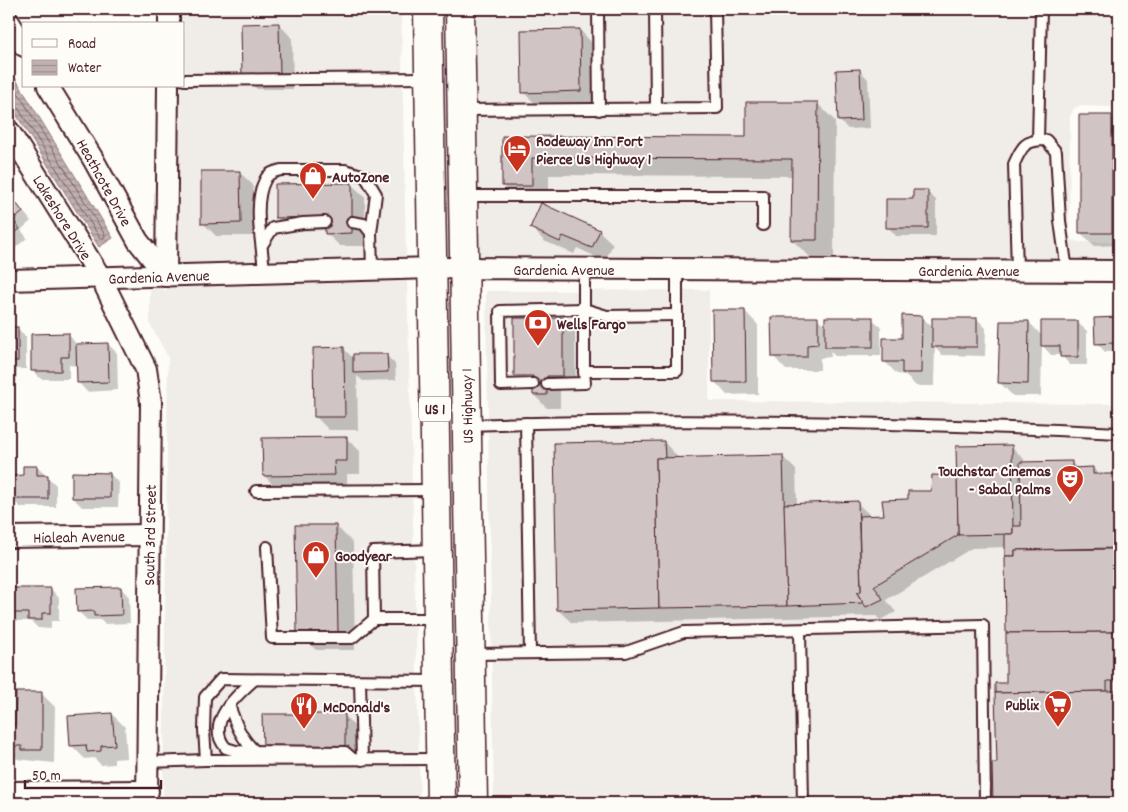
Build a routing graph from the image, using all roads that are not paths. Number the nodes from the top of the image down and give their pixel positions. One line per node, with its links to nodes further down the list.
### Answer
1 (169, 9): 9 (street)
2 (428, 9): 11 (main road, US Highway 1 / US 1)
3 (460, 9): 16 (main road, US Highway 1 / US 1)
4 (598, 9): 17 (lane)
5 (655, 9): 15 (lane)
6 (715, 9): 15 (lane)
7 (1041, 9): 19 (lane)
8 (9, 22): 10 (street)
9 (169, 22)
10 (22, 43)
11 (429, 78): 12 (lane); 28 (main road, US Highway 1 / US 1)
12 (185, 80)
13 (49, 88): 25 (street, Heathcote Drive)
14 (168, 88): 21 (street)
15 (656, 109): 17 (lane)
16 (461, 110): 17 (lane); 20 (main road, US Highway 1 / US 1)
17 (599, 110)
18 (9, 131): 38 (street, Lakeshore Drive)
19 (1038, 140): 33 (lane); 34 (lane)
20 (462, 196): 24 (lane); 29 (main road, US Highway 1 / US 1)
21 (166, 216): 25 (street); 37 (street)
22 (325, 222): 27 (lane)
23 (352, 222): 26 (lane)
24 (763, 225)
25 (130, 226): 37 (street, Heathcote Drive)
26 (371, 233): 27 (lane); 32 (lane)
27 (262, 245): 36 (lane)
28 (433, 268): 29 (street, Gardenia Avenue); 32 (street, Gardenia Avenue); 48 (main road, US Highway 1 / US 1)
29 (464, 269): 30 (street, Gardenia Avenue); 46 (main road, US Highway 1 / US 1)
30 (584, 269): 31 (street, Gardenia Avenue); 40 (lane)
31 (677, 269): 33 (street, Gardenia Avenue); 41 (lane)
32 (372, 270): 36 (street, Gardenia Avenue)
33 (1017, 271): 34 (street, Gardenia Avenue)
34 (1066, 271): 35 (street, Gardenia Avenue)
35 (1119, 271)
36 (264, 273): 37 (street, Gardenia Avenue)
37 (166, 276): 38 (street, Gardenia Avenue)
38 (101, 278): 39 (street, Gardenia Avenue); 50 (street, South 3rd Street)
39 (9, 280)
40 (584, 310): 41 (lane); 42 (lane); 43 (lane)
41 (677, 315): 42 (lane)
42 (584, 371): 44 (lane)
43 (533, 384)
44 (547, 384)
45 (526, 423): 46 (lane); 47 (lane); 57 (lane)
46 (466, 425): 58 (main road, US Highway 1 / US 1)
47 (1119, 433)
48 (436, 490): 49 (lane); 53 (main road, US Highway 1 / US 1)
49 (256, 491)
50 (149, 535): 51 (street, Hialeah Avenue); 68 (street, South 3rd Street)
51 (9, 537)
52 (267, 546): 55 (lane)
53 (437, 550): 54 (main road, US Highway 1 / US 1); 55 (lane)
54 (438, 613): 55 (lane); 58 (main road); 61 (main road, US Highway 1 / US 1)
55 (374, 619)
56 (800, 630): 57 (lane); 73 (lane); 74 (lane)
57 (530, 653): 58 (lane)
58 (470, 654): 63 (main road, US Highway 1 / US 1)
59 (254, 680): 60 (lane); 62 (lane); 66 (lane)
60 (360, 681): 61 (lane); 67 (lane)
61 (439, 681): 63 (main road); 65 (main road, US Highway 1 / US 1)
62 (229, 705): 64 (lane); 64 (lane)
63 (472, 741): 72 (main road, US Highway 1 / US 1)
64 (255, 751): 67 (lane)
65 (440, 758): 67 (lane); 71 (main road, US Highway 1 / US 1)
66 (206, 760): 67 (lane); 68 (lane)
67 (358, 760)
68 (148, 762): 70 (street, South 3rd Street)
69 (9, 792): 70 (street)
70 (148, 797)
71 (441, 803)
72 (473, 803)
73 (804, 803)
74 (985, 803)

